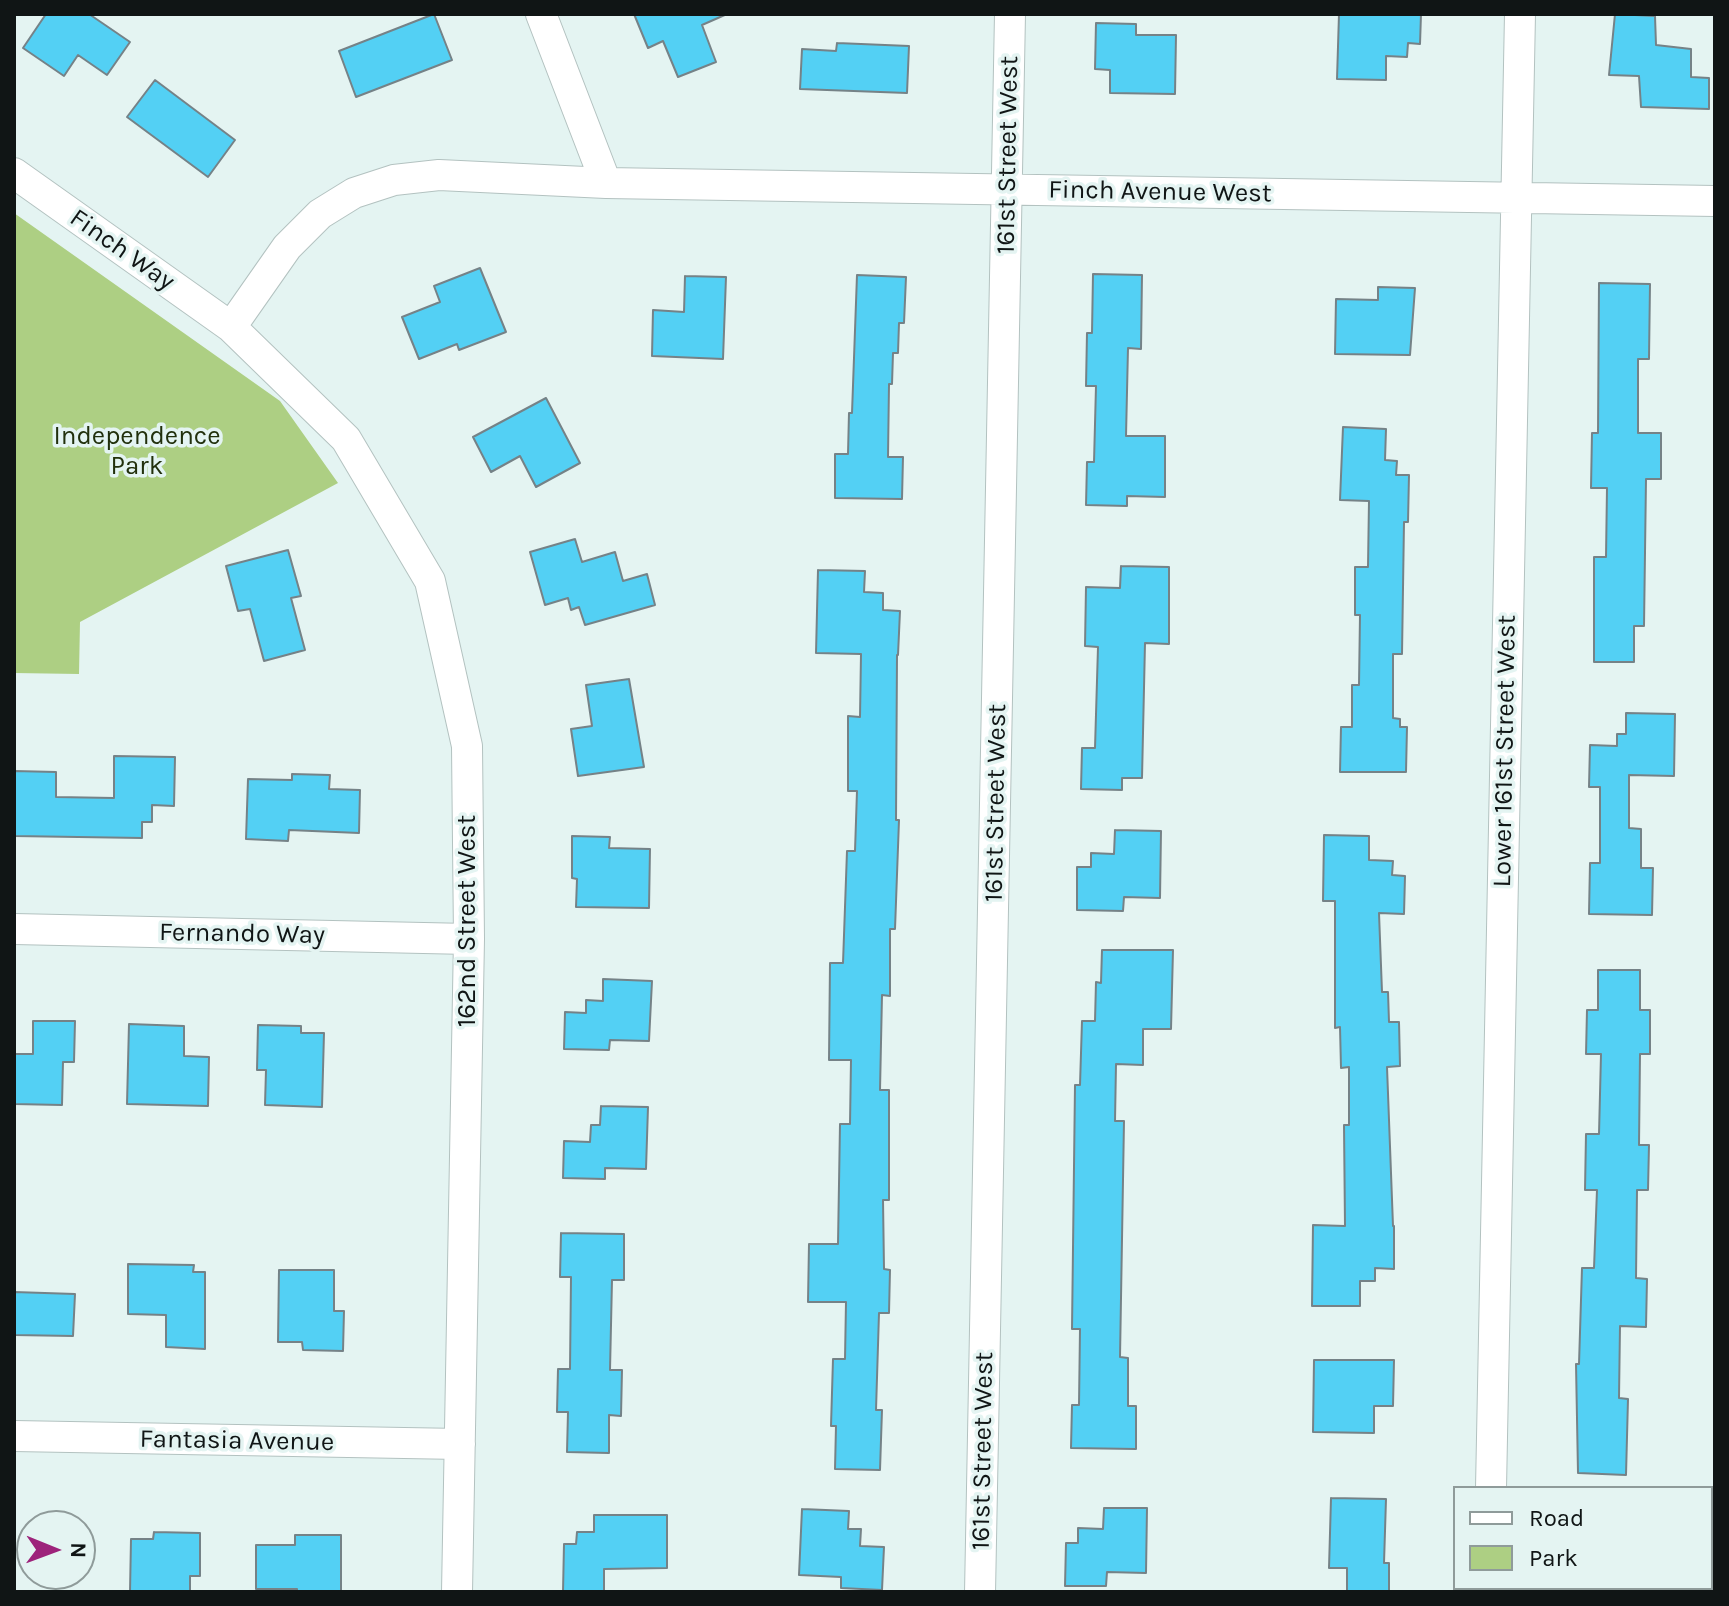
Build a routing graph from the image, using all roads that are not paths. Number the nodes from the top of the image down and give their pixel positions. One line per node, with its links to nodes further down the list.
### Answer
1 (541, 14): 5 (street)
2 (1010, 14): 6 (street, 161st Street West)
3 (1520, 14): 7 (street, Lower 161st Street West)
4 (14, 173): 9 (street, Finch Way)
5 (606, 183): 6 (street, Finch Avenue West); 9 (street, Finch Avenue West)
6 (1008, 189): 7 (street, Finch Avenue West); 16 (street, 161st Street West)
7 (1516, 199): 8 (street, Finch Avenue West); 14 (street, Lower 161st Street West)
8 (1715, 201)
9 (231, 327): 11 (street, 162nd Street West)
10 (14, 929): 11 (street, Fernando Way)
11 (469, 939): 13 (street, 162nd Street West)
12 (14, 1436): 13 (street, Fantasia Avenue)
13 (460, 1444): 15 (street, 162nd Street West)
14 (1491, 1486)
15 (457, 1592)
16 (980, 1592)

